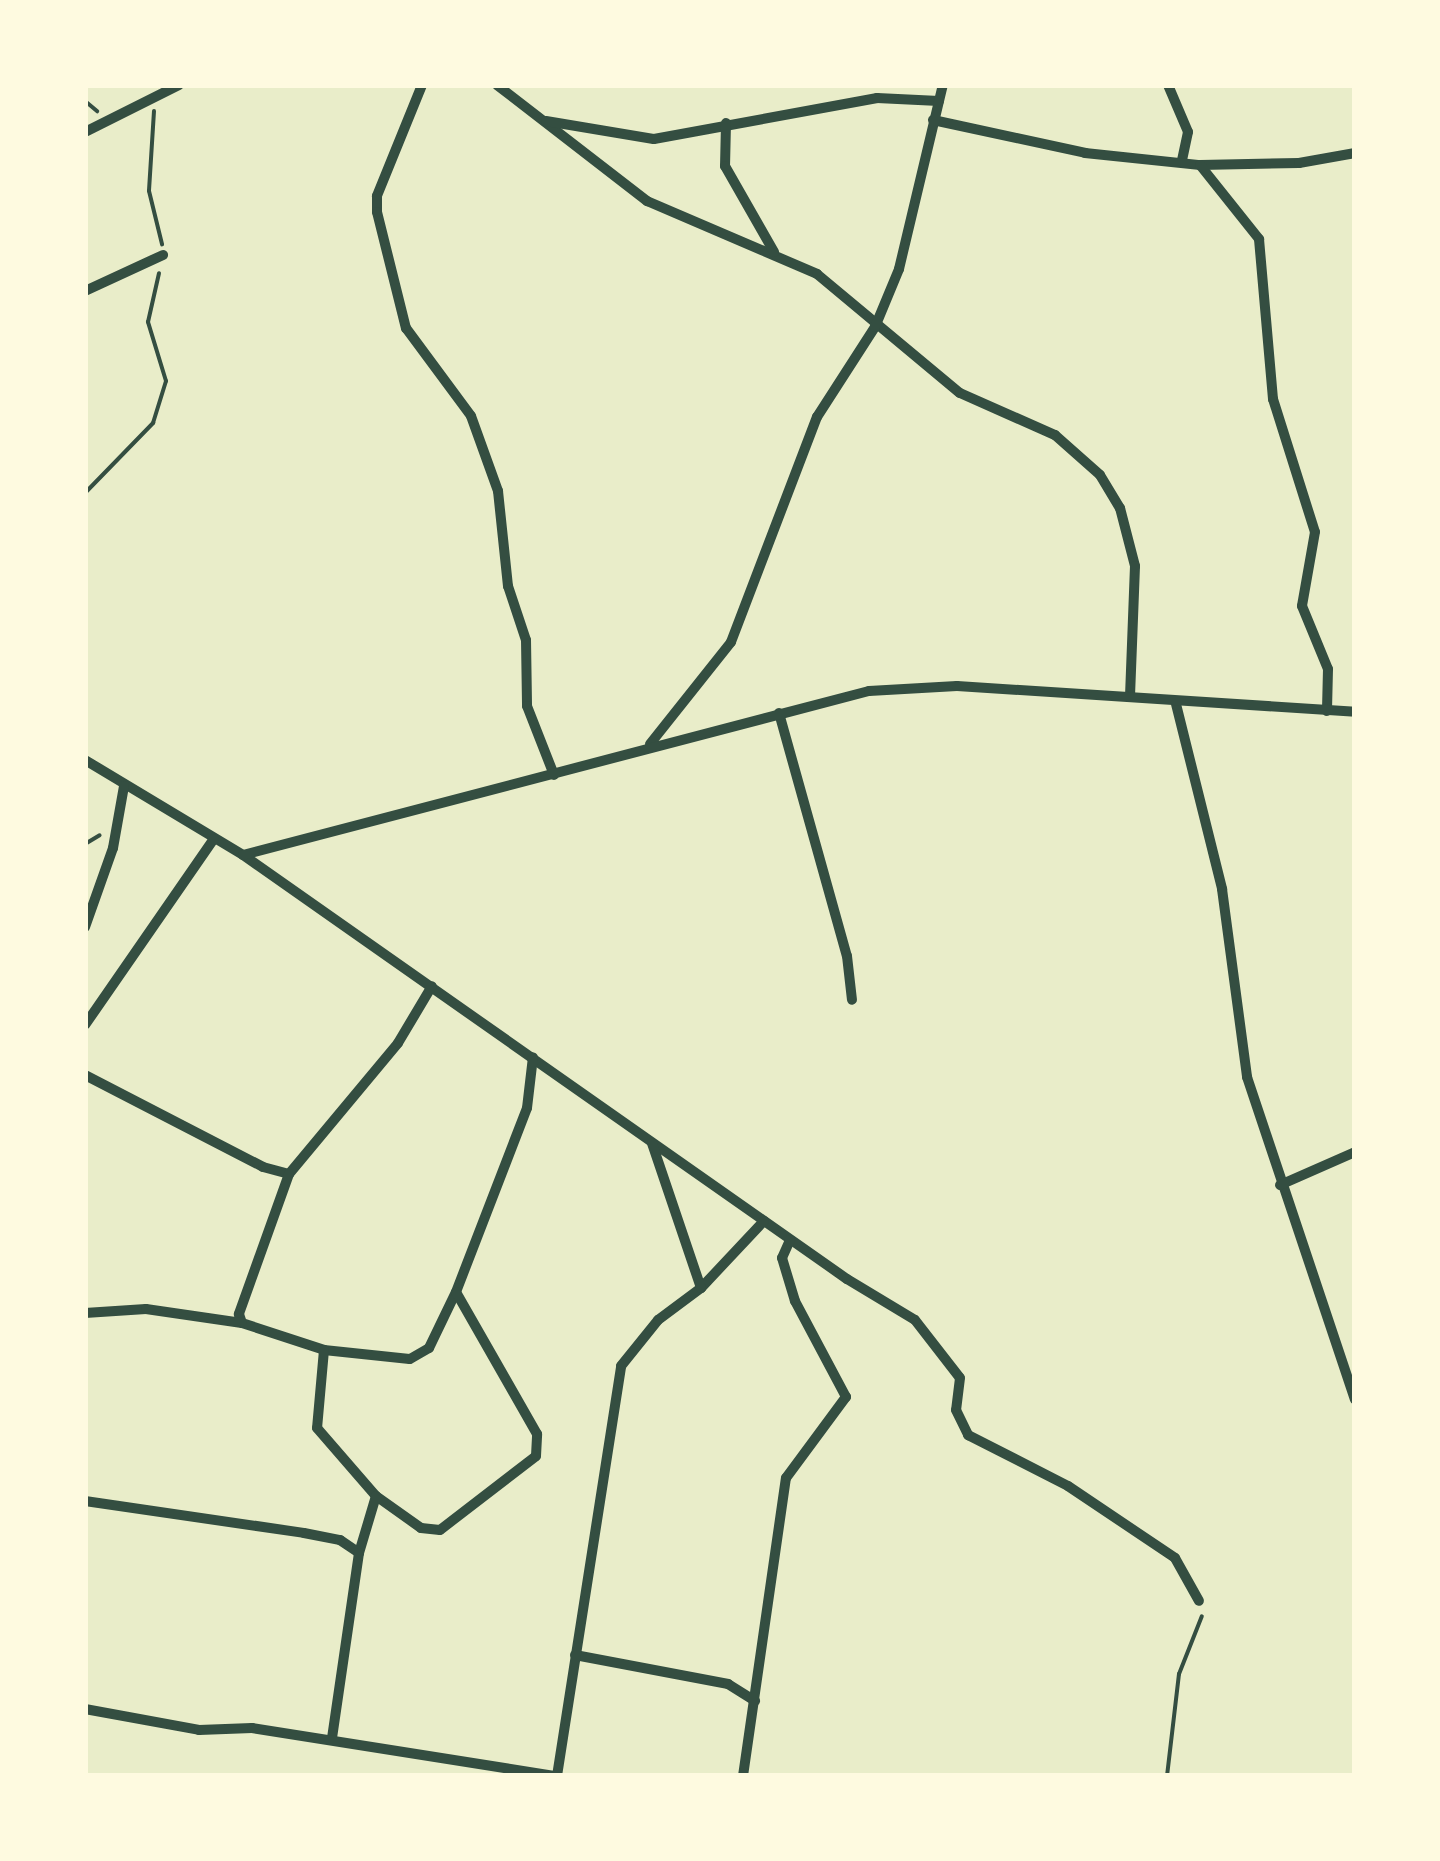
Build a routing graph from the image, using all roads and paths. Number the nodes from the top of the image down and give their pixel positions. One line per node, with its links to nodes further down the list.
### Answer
1 (179, 85): 6 (street)
2 (422, 85): 27 (street)
3 (497, 85): 9 (street)
4 (943, 85): 7 (street)
5 (1168, 85): 13 (street)
6 (155, 101): 11 (street); 16 (path)
7 (939, 101): 8 (street); 10 (street)
8 (933, 120): 13 (street); 18 (street)
9 (544, 121): 10 (street); 15 (street)
10 (726, 123): 15 (street)
11 (85, 132)
12 (1355, 153): 14 (street)
13 (1182, 162): 14 (street)
14 (1200, 165): 22 (street)
15 (774, 252): 18 (street)
16 (163, 255): 17 (street); 19 (path)
17 (85, 290)
18 (875, 327): 20 (street); 25 (street)
19 (85, 493)
20 (1130, 695): 21 (street); 24 (street)
21 (1176, 704): 22 (street); 40 (street)
22 (1327, 710): 23 (street)
23 (1355, 712)
24 (780, 713): 25 (street); 33 (street)
25 (650, 745): 27 (street)
26 (85, 760): 28 (street)
27 (554, 775): 30 (street)
28 (124, 786): 29 (street); 31 (street)
29 (214, 839): 30 (street); 34 (street)
30 (244, 856): 32 (street)
31 (85, 927)
32 (432, 986): 35 (street); 39 (street)
33 (852, 1000)
34 (85, 1025)
35 (533, 1057): 37 (street); 44 (street)
36 (85, 1075): 39 (street)
37 (652, 1142): 41 (street); 43 (street)
38 (1355, 1152): 40 (street)
39 (289, 1174): 46 (street)
40 (1280, 1184): 48 (street)
41 (764, 1221): 42 (street); 43 (street)
42 (790, 1240): 52 (street); 54 (street)
43 (701, 1288): 53 (street)
44 (456, 1292): 47 (street); 49 (street)
45 (85, 1313): 46 (street)
46 (242, 1323): 47 (street)
47 (324, 1350): 49 (street)
48 (1355, 1399)
49 (376, 1496): 51 (street)
50 (85, 1500): 51 (street)
51 (359, 1553): 56 (street)
52 (1198, 1601): 59 (path)
53 (575, 1655): 54 (street); 57 (street)
54 (755, 1702): 58 (street)
55 (85, 1708): 56 (street)
56 (332, 1740): 57 (street)
57 (556, 1776)
58 (743, 1776)
59 (1167, 1776)

